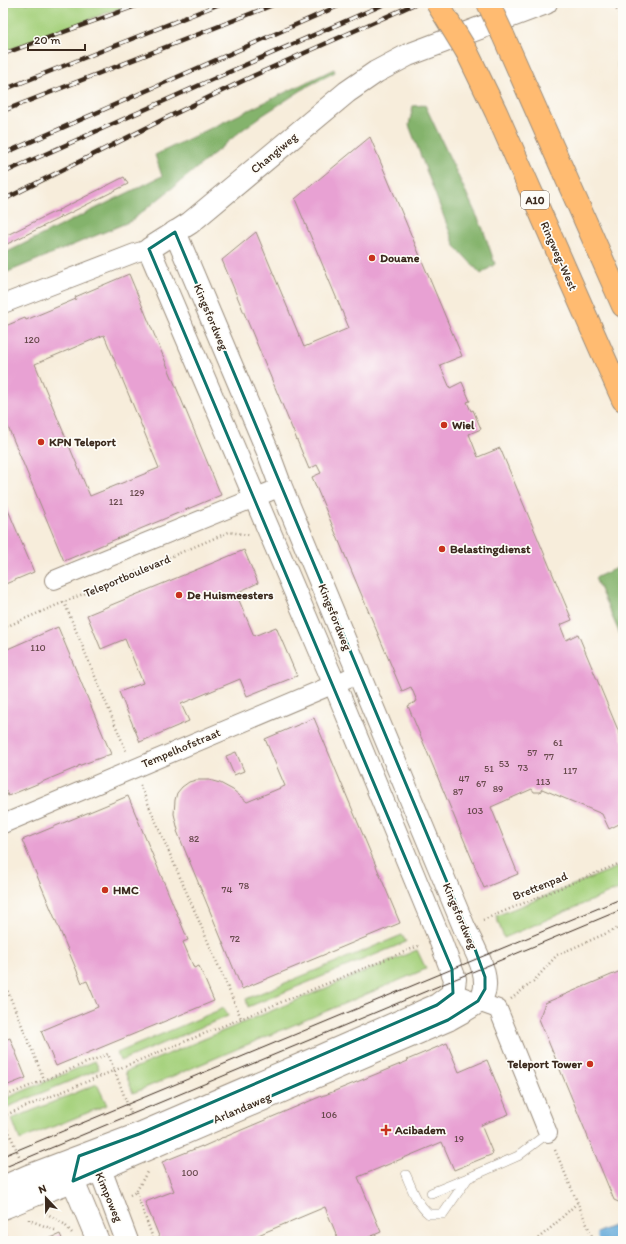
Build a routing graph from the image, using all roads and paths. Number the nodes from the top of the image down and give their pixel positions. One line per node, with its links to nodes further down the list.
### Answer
1 (437, 3): 9 (highway, A10, bridge)
2 (444, 3): 9 (highway, Ringweg-West / A10, bridge)
3 (488, 3): 8 (highway, bridge)
4 (496, 3): 8 (highway, bridge)
5 (546, 3): 10 (street, Changiweg)
6 (612, 3): 7 (path)
7 (623, 20)
8 (503, 35): 13 (highway)
9 (467, 52): 14 (highway, Ringweg-West / A10)
10 (175, 232): 11 (street, Changiweg); 15 (street, Kingsfordweg)
11 (149, 249): 12 (street, Changiweg); 16 (street)
12 (3, 304)
13 (623, 306)
14 (623, 400)
15 (281, 487): 16 (street, Teleportboulevard); 21 (street, Kingsfordweg)
16 (255, 497): 18 (street, Teleportboulevard); 22 (street)
17 (252, 535): 19 (path, Teleportboulevard)
18 (54, 580)
19 (64, 602): 20 (path, Teleportboulevard); 23 (path)
20 (3, 628)
21 (358, 674): 22 (street, Tempelhofstraat); 27 (street, Kingsfordweg)
22 (334, 683): 23 (street, Tempelhofstraat); 30 (street)
23 (133, 769): 24 (street, Tempelhofstraat); 32 (path)
24 (3, 824)
25 (623, 862): 27 (path, Brettenpad)
26 (623, 926): 31 (path)
27 (464, 927): 31 (street, Kingsfordweg)
28 (423, 944): 32 (path)
29 (3, 980): 34 (path)
30 (453, 993): 31 (street); 38 (street, Arlandaweg)
31 (488, 1005): 37 (street); 39 (street, Arlandaweg)
32 (241, 1018): 36 (path)
33 (112, 1064): 34 (path)
34 (44, 1079): 35 (path)
35 (3, 1097)
36 (3, 1116)
37 (548, 1133): 41 (lane); 46 (path)
38 (78, 1156): 39 (street, Kimpoweg); 42 (street, Kimpoweg); 43 (street, Arlandaweg)
39 (100, 1169): 42 (street, Arlandaweg); 51 (street, Kimpoweg)
40 (406, 1175): 41 (lane)
41 (468, 1178): 45 (lane)
42 (73, 1181): 47 (street, Arlandaweg); 50 (street)
43 (3, 1187)
44 (136, 1192): 52 (path)
45 (431, 1193)
46 (577, 1203): 53 (path); 54 (path)
47 (3, 1208)
48 (27, 1216): 49 (path)
49 (57, 1229)
50 (98, 1241)
51 (127, 1241)
52 (154, 1241)
53 (535, 1241)
54 (594, 1241)

